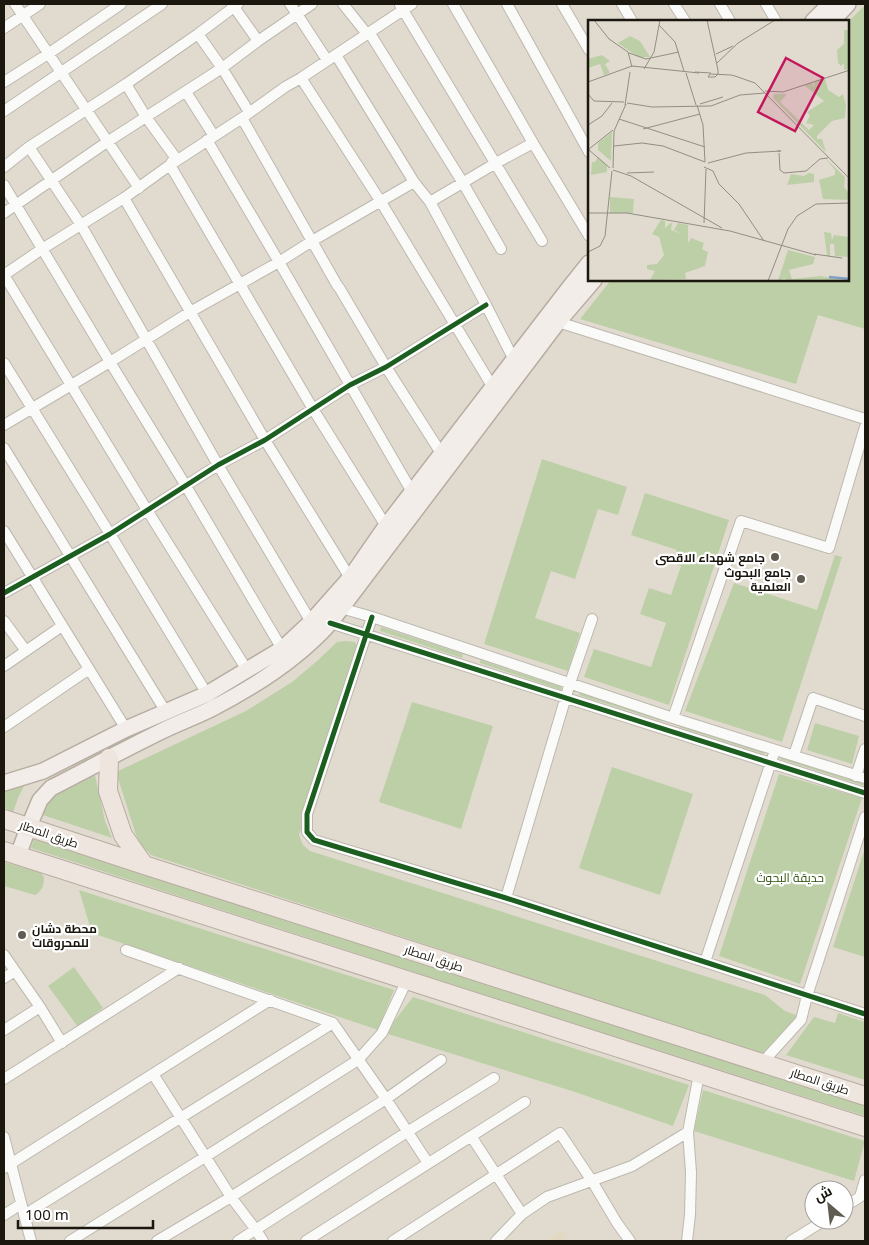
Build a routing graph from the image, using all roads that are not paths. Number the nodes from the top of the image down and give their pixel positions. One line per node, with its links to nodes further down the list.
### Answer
1 (14, 4): 20 (street)
2 (40, 4): 20 (street)
3 (121, 4): 30 (street)
4 (162, 4): 33 (street)
5 (290, 4): 19 (street)
6 (312, 4): 19 (street)
7 (344, 4): 26 (street)
8 (453, 4): 44 (street)
9 (507, 4): 46 (street)
10 (562, 4): 29 (street)
11 (622, 4): 21 (street)
12 (674, 4): 22 (street)
13 (720, 4): 23 (street)
14 (766, 4): 24 (street)
15 (848, 4): 18 (main road)
16 (234, 5): 27 (street); 28 (street)
17 (405, 6): 26 (street); 47 (street)
18 (823, 12)
19 (297, 14): 28 (street); 31 (street)
20 (23, 16): 25 (street); 30 (street)
21 (631, 20)
22 (684, 20)
23 (729, 20)
24 (775, 20)
25 (4, 28)
26 (368, 33): 31 (street); 52 (street)
27 (198, 34): 32 (street); 36 (street)
28 (258, 41): 32 (street)
29 (588, 48)
30 (48, 54): 33 (street); 35 (street)
31 (331, 58): 34 (street); 51 (street)
32 (222, 68): 37 (street); 40 (street)
33 (61, 72): 38 (street); 39 (street)
34 (301, 78): 40 (street); 56 (street)
35 (4, 82)
36 (126, 84): 38 (street); 41 (street)
37 (186, 92): 41 (street); 42 (street)
38 (86, 110): 43 (street); 45 (street)
39 (4, 111)
40 (246, 115): 42 (street); 62 (street)
41 (146, 117): 43 (street); 48 (street)
42 (211, 138): 48 (street); 66 (street)
43 (107, 142): 50 (street); 54 (street)
44 (533, 143): 47 (street); 61 (street)
45 (29, 147): 49 (street); 50 (street)
46 (588, 150)
47 (496, 163): 52 (street); 63 (street)
48 (170, 165): 54 (street); 70 (street)
49 (4, 167)
50 (51, 180): 58 (street); 60 (street)
51 (414, 182): 56 (street); 57 (street)
52 (463, 183): 57 (street); 65 (street)
53 (4, 185): 58 (street)
54 (138, 188): 55 (street)
55 (124, 198): 60 (street); 72 (street)
56 (381, 202): 62 (street); 74 (street)
57 (430, 202): 71 (street)
58 (15, 205): 59 (street); 64 (street)
59 (4, 213)
60 (81, 225): 64 (street); 75 (street)
61 (588, 234)
62 (312, 241): 66 (street); 79 (street)
63 (542, 241)
64 (42, 248): 68 (street); 78 (street)
65 (501, 248)
66 (279, 262): 70 (street); 81 (street)
67 (588, 264): 76 (main road)
68 (4, 275): 80 (street)
69 (593, 281): 73 (main road)
70 (239, 284): 72 (street); 84 (street)
71 (486, 305): 74 (street); 76 (street)
72 (190, 312): 75 (street); 88 (street)
73 (558, 322): 85 (street); 102 (main road)
74 (455, 324): 79 (street); 82 (street)
75 (146, 340): 78 (street); 91 (street)
76 (514, 360): 82 (main road)
77 (4, 362): 83 (street)
78 (110, 362): 80 (street); 92 (street)
79 (386, 367): 81 (street); 90 (street)
80 (71, 385): 83 (street); 94 (street)
81 (350, 385): 84 (street); 93 (street)
82 (492, 386): 90 (main road)
83 (32, 409): 86 (street); 97 (street)
84 (313, 409): 88 (street); 95 (street)
85 (865, 419)
86 (4, 425)
87 (865, 427): 120 (street)
88 (265, 440): 91 (street); 100 (street)
89 (4, 448): 98 (street)
90 (441, 453): 93 (main road)
91 (218, 464): 92 (street); 106 (street)
92 (186, 486): 94 (street); 110 (street)
93 (412, 492): 95 (main road)
94 (147, 510): 97 (street); 114 (street)
95 (386, 526): 100 (main road)
96 (4, 532): 99 (street)
97 (110, 534): 98 (street); 116 (street)
98 (71, 556): 99 (street); 118 (street)
99 (33, 578): 101 (street); 108 (street)
100 (350, 578): 106 (main road)
101 (4, 593)
102 (341, 608): 103 (street); 107 (main road)
103 (372, 617): 109 (street); 115 (street)
104 (592, 619): 115 (street)
105 (4, 622): 111 (street)
106 (311, 622): 110 (main road)
107 (330, 623): 109 (street); 126 (main road)
108 (62, 626): 111 (street); 113 (street)
109 (367, 634): 117 (street); 138 (street)
110 (282, 649): 114 (main road)
111 (26, 650): 112 (street)
112 (4, 666)
113 (89, 668): 121 (street); 122 (street)
114 (247, 670): 116 (main road)
115 (570, 683): 117 (street); 120 (street)
116 (207, 694): 118 (main road)
117 (566, 697): 127 (street); 138 (street)
118 (166, 712): 122 (main road)
119 (865, 716): 125 (street)
120 (673, 718): 123 (street)
121 (4, 727)
122 (126, 729): 128 (main road)
123 (775, 749): 125 (street); 127 (street)
124 (865, 749): 129 (street)
125 (794, 755): 129 (street)
126 (109, 758): 131 (main road); 137 (highway)
127 (770, 762): 132 (street); 141 (street)
128 (43, 771): 130 (main road); 131 (main road)
129 (861, 777)
130 (4, 783)
131 (51, 788): 135 (main road)
132 (865, 792)
133 (865, 817): 146 (street)
134 (4, 819): 135 (highway, طريق المطار)
135 (29, 826): 136 (main road); 137 (highway, طريق المطار)
136 (11, 853): 145 (highway)
137 (144, 865): 155 (highway, طريق المطار)
138 (506, 898): 141 (street)
139 (126, 950): 142 (street)
140 (4, 955): 143 (street)
141 (705, 962): 146 (street)
142 (179, 968): 147 (street); 152 (street)
143 (15, 971): 144 (street); 148 (street)
144 (4, 978)
145 (407, 980): 153 (street); 157 (highway)
146 (807, 996): 149 (street); 155 (street)
147 (270, 1000): 150 (street); 156 (street)
148 (40, 1007): 151 (street); 152 (street)
149 (865, 1014)
150 (333, 1023): 153 (street); 163 (street)
151 (4, 1030)
152 (62, 1043): 159 (street)
153 (358, 1060): 161 (street); 169 (street)
154 (441, 1060): 161 (street)
155 (762, 1063): 160 (highway, طريق المطار)
156 (153, 1074): 163 (street); 171 (street)
157 (699, 1074): 164 (highway); 166 (street)
158 (494, 1078): 165 (street)
159 (4, 1079)
160 (865, 1096)
161 (386, 1099): 165 (street); 175 (street)
162 (525, 1102): 167 (street)
163 (181, 1117): 169 (street); 180 (street)
164 (865, 1127)
165 (407, 1132): 170 (street); 181 (street)
166 (688, 1132): 174 (street); 192 (street)
167 (471, 1136): 170 (street); 172 (street)
168 (4, 1137): 171 (street)
169 (205, 1157): 175 (street); 184 (street)
170 (428, 1163): 188 (street)
171 (7, 1166): 177 (street)
172 (496, 1174): 174 (street); 178 (street); 189 (street)
173 (865, 1180): 176 (street)
174 (592, 1181): 178 (street); 191 (street)
175 (231, 1197): 181 (street); 185 (street)
176 (854, 1200)
177 (21, 1204): 179 (street); 180 (street)
178 (522, 1214): 190 (street)
179 (4, 1215)
180 (24, 1215): 183 (street)
181 (256, 1230): 186 (street); 187 (street)
182 (809, 1230): 193 (street)
183 (31, 1241)
184 (70, 1241)
185 (157, 1241)
186 (238, 1241)
187 (263, 1241)
188 (306, 1241)
189 (393, 1241)
190 (496, 1241)
191 (630, 1241)
192 (687, 1241)
193 (791, 1241)

